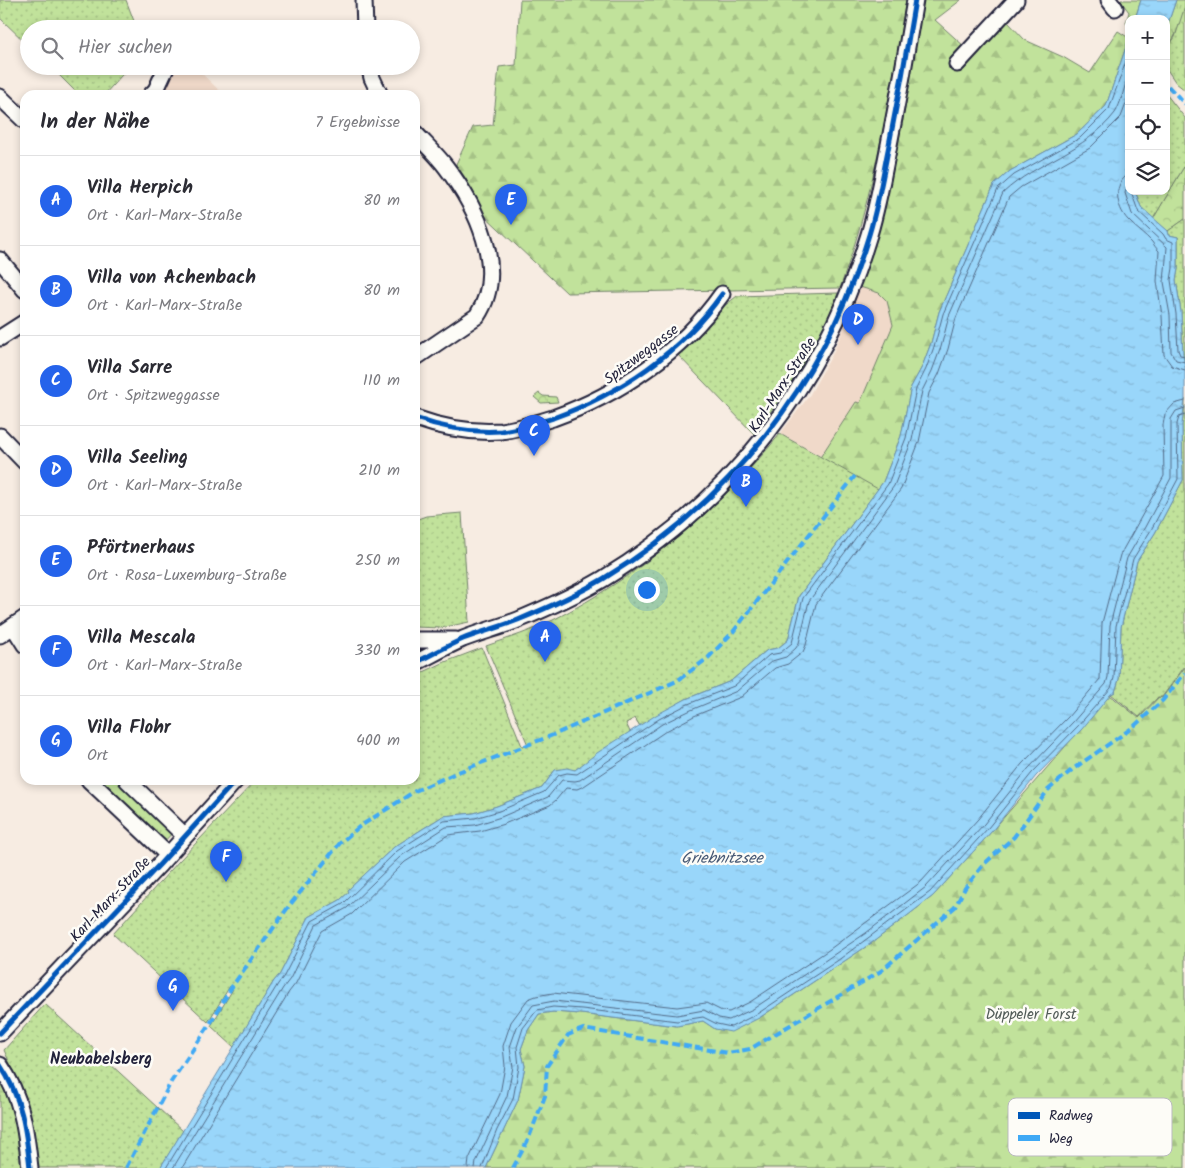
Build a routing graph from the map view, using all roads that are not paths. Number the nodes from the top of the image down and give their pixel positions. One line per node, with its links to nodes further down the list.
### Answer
1 (364, 0): 4 (street)
2 (915, 0): 25 (street, Karl-Marx-Straße)
3 (1016, 0): 5 (street)
4 (365, 20)
5 (957, 64)
6 (163, 75): 8 (street)
7 (371, 75): 9 (street)
8 (156, 90)
9 (378, 90)
10 (0, 97): 11 (street)
11 (20, 116)
12 (420, 138): 18 (street)
13 (0, 260): 14 (street)
14 (20, 284)
15 (722, 294): 19 (street, Spitzweggasse)
16 (20, 325): 17 (street)
17 (0, 338)
18 (420, 355)
19 (420, 419)
20 (0, 436): 21 (street)
21 (20, 457)
22 (19, 622): 23 (street)
23 (0, 635)
24 (420, 640): 25 (street)
25 (463, 640): 26 (street, Karl-Marx-Straße)
26 (420, 661)
27 (94, 785): 31 (street)
28 (132, 785): 30 (street)
29 (231, 785): 30 (street, Karl-Marx-Straße)
30 (185, 836): 31 (street, Karl-Marx-Straße)
31 (168, 855): 32 (street, Karl-Marx-Straße)
32 (0, 1033)
33 (0, 1065): 34 (street)
34 (30, 1168)

